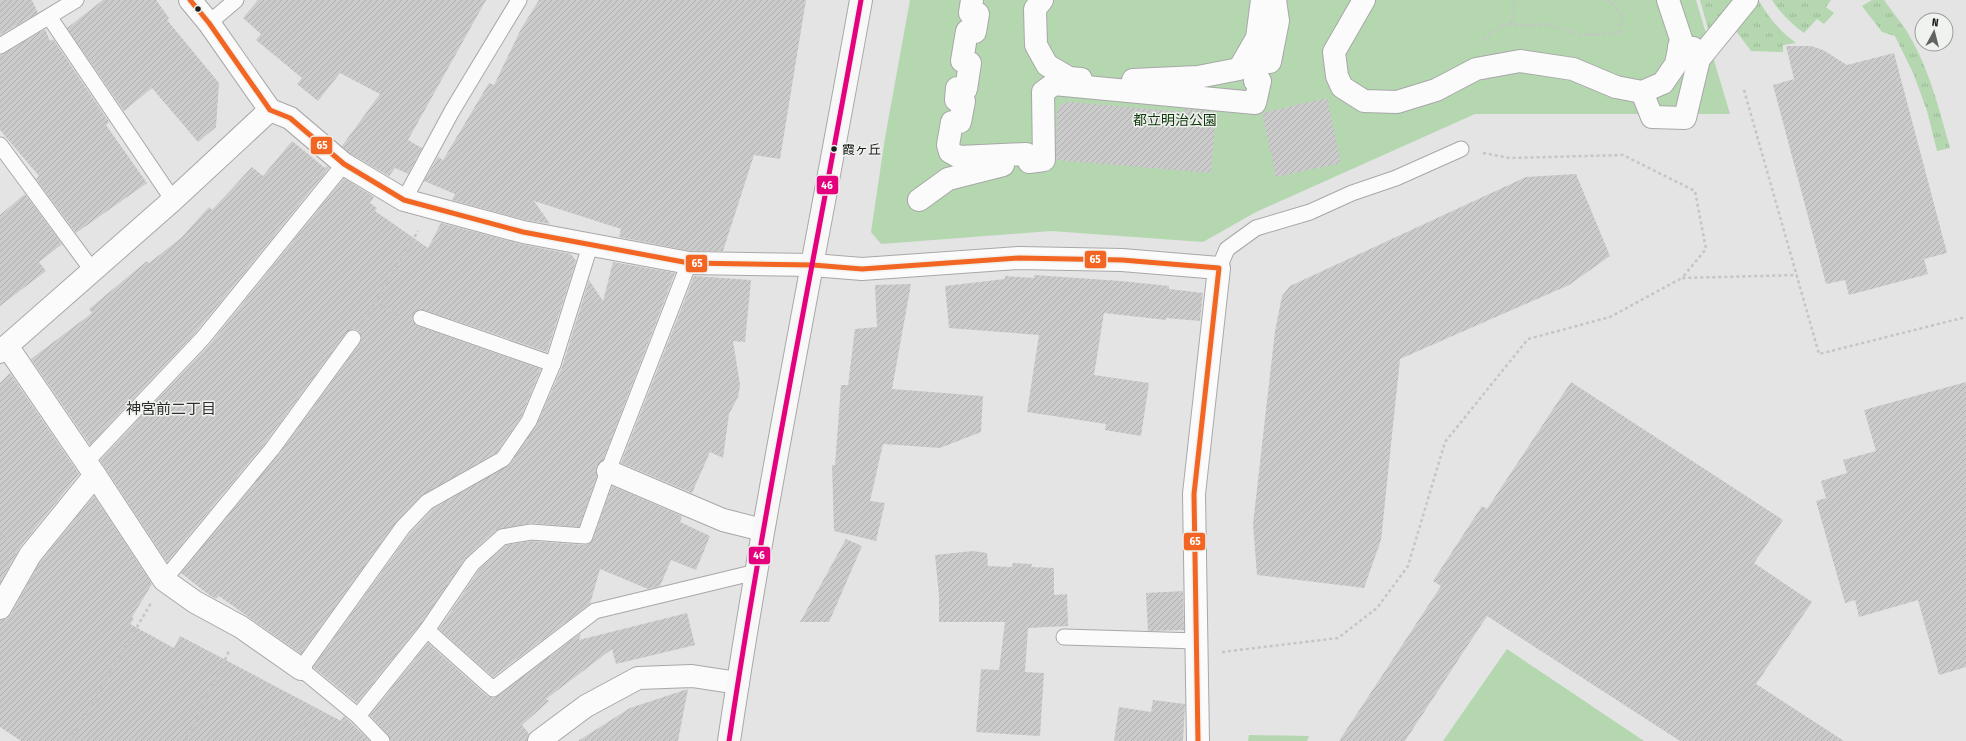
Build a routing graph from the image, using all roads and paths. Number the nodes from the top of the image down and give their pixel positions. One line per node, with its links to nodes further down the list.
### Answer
1 (76, 0): 15 (lane)
2 (190, 0): 16 (street)
3 (236, 0): 16 (lane)
4 (519, 0): 31 (lane)
5 (860, 0): 36 (main road)
6 (972, 0): 28 (street)
7 (1042, 0): 21 (street)
8 (1262, 0): 21 (street)
9 (1275, 0): 28 (street)
10 (1364, 0): 22 (street)
11 (1514, 0): 17 (path)
12 (1607, 0): 17 (path)
13 (1668, 0): 19 (street)
14 (1747, 0): 20 (street)
15 (50, 18): 18 (lane); 30 (lane)
16 (209, 23): 25 (street)
17 (1511, 24): 22 (path)
18 (0, 46)
19 (1679, 47): 20 (street); 24 (street)
20 (1699, 59): 24 (street)
21 (1047, 66): 28 (street)
22 (1483, 68): 24 (street)
23 (1744, 90): 39 (path)
24 (1642, 92)
25 (270, 110): 29 (street); 30 (street)
26 (0, 145): 38 (lane)
27 (1461, 149): 37 (lane); 40 (path)
28 (1028, 158): 32 (street)
29 (344, 164): 31 (street); 46 (lane)
30 (173, 200): 38 (street)
31 (404, 200): 33 (street)
32 (919, 200)
33 (432, 208): 34 (street); 43 (path)
34 (590, 246): 35 (street); 45 (lane)
35 (689, 264): 36 (street); 47 (lane)
36 (813, 265): 37 (street); 48 (main road)
37 (1218, 268): 55 (street)
38 (92, 270): 44 (street)
39 (1797, 275): 40 (path); 41 (path)
40 (1682, 278): 55 (path)
41 (1966, 317)
42 (421, 318): 45 (lane)
43 (353, 338): 50 (lane)
44 (3, 349): 46 (street)
45 (553, 364): 56 (lane)
46 (91, 468): 50 (street); 51 (street)
47 (608, 470): 48 (street); 53 (lane)
48 (763, 530): 49 (main road)
49 (756, 572): 53 (lane); 57 (main road)
50 (164, 580): 52 (street); 60 (path)
51 (0, 608)
52 (241, 627): 56 (street); 61 (path)
53 (427, 630): 59 (lane)
54 (1064, 637): 55 (lane)
55 (1197, 648): 66 (street)
56 (301, 669): 58 (lane)
57 (738, 683): 64 (street); 65 (main road)
58 (322, 686): 59 (lane); 62 (path)
59 (358, 716): 63 (lane)
60 (70, 741)
61 (186, 741)
62 (296, 741)
63 (382, 741)
64 (539, 741)
65 (730, 741)
66 (1198, 741)

